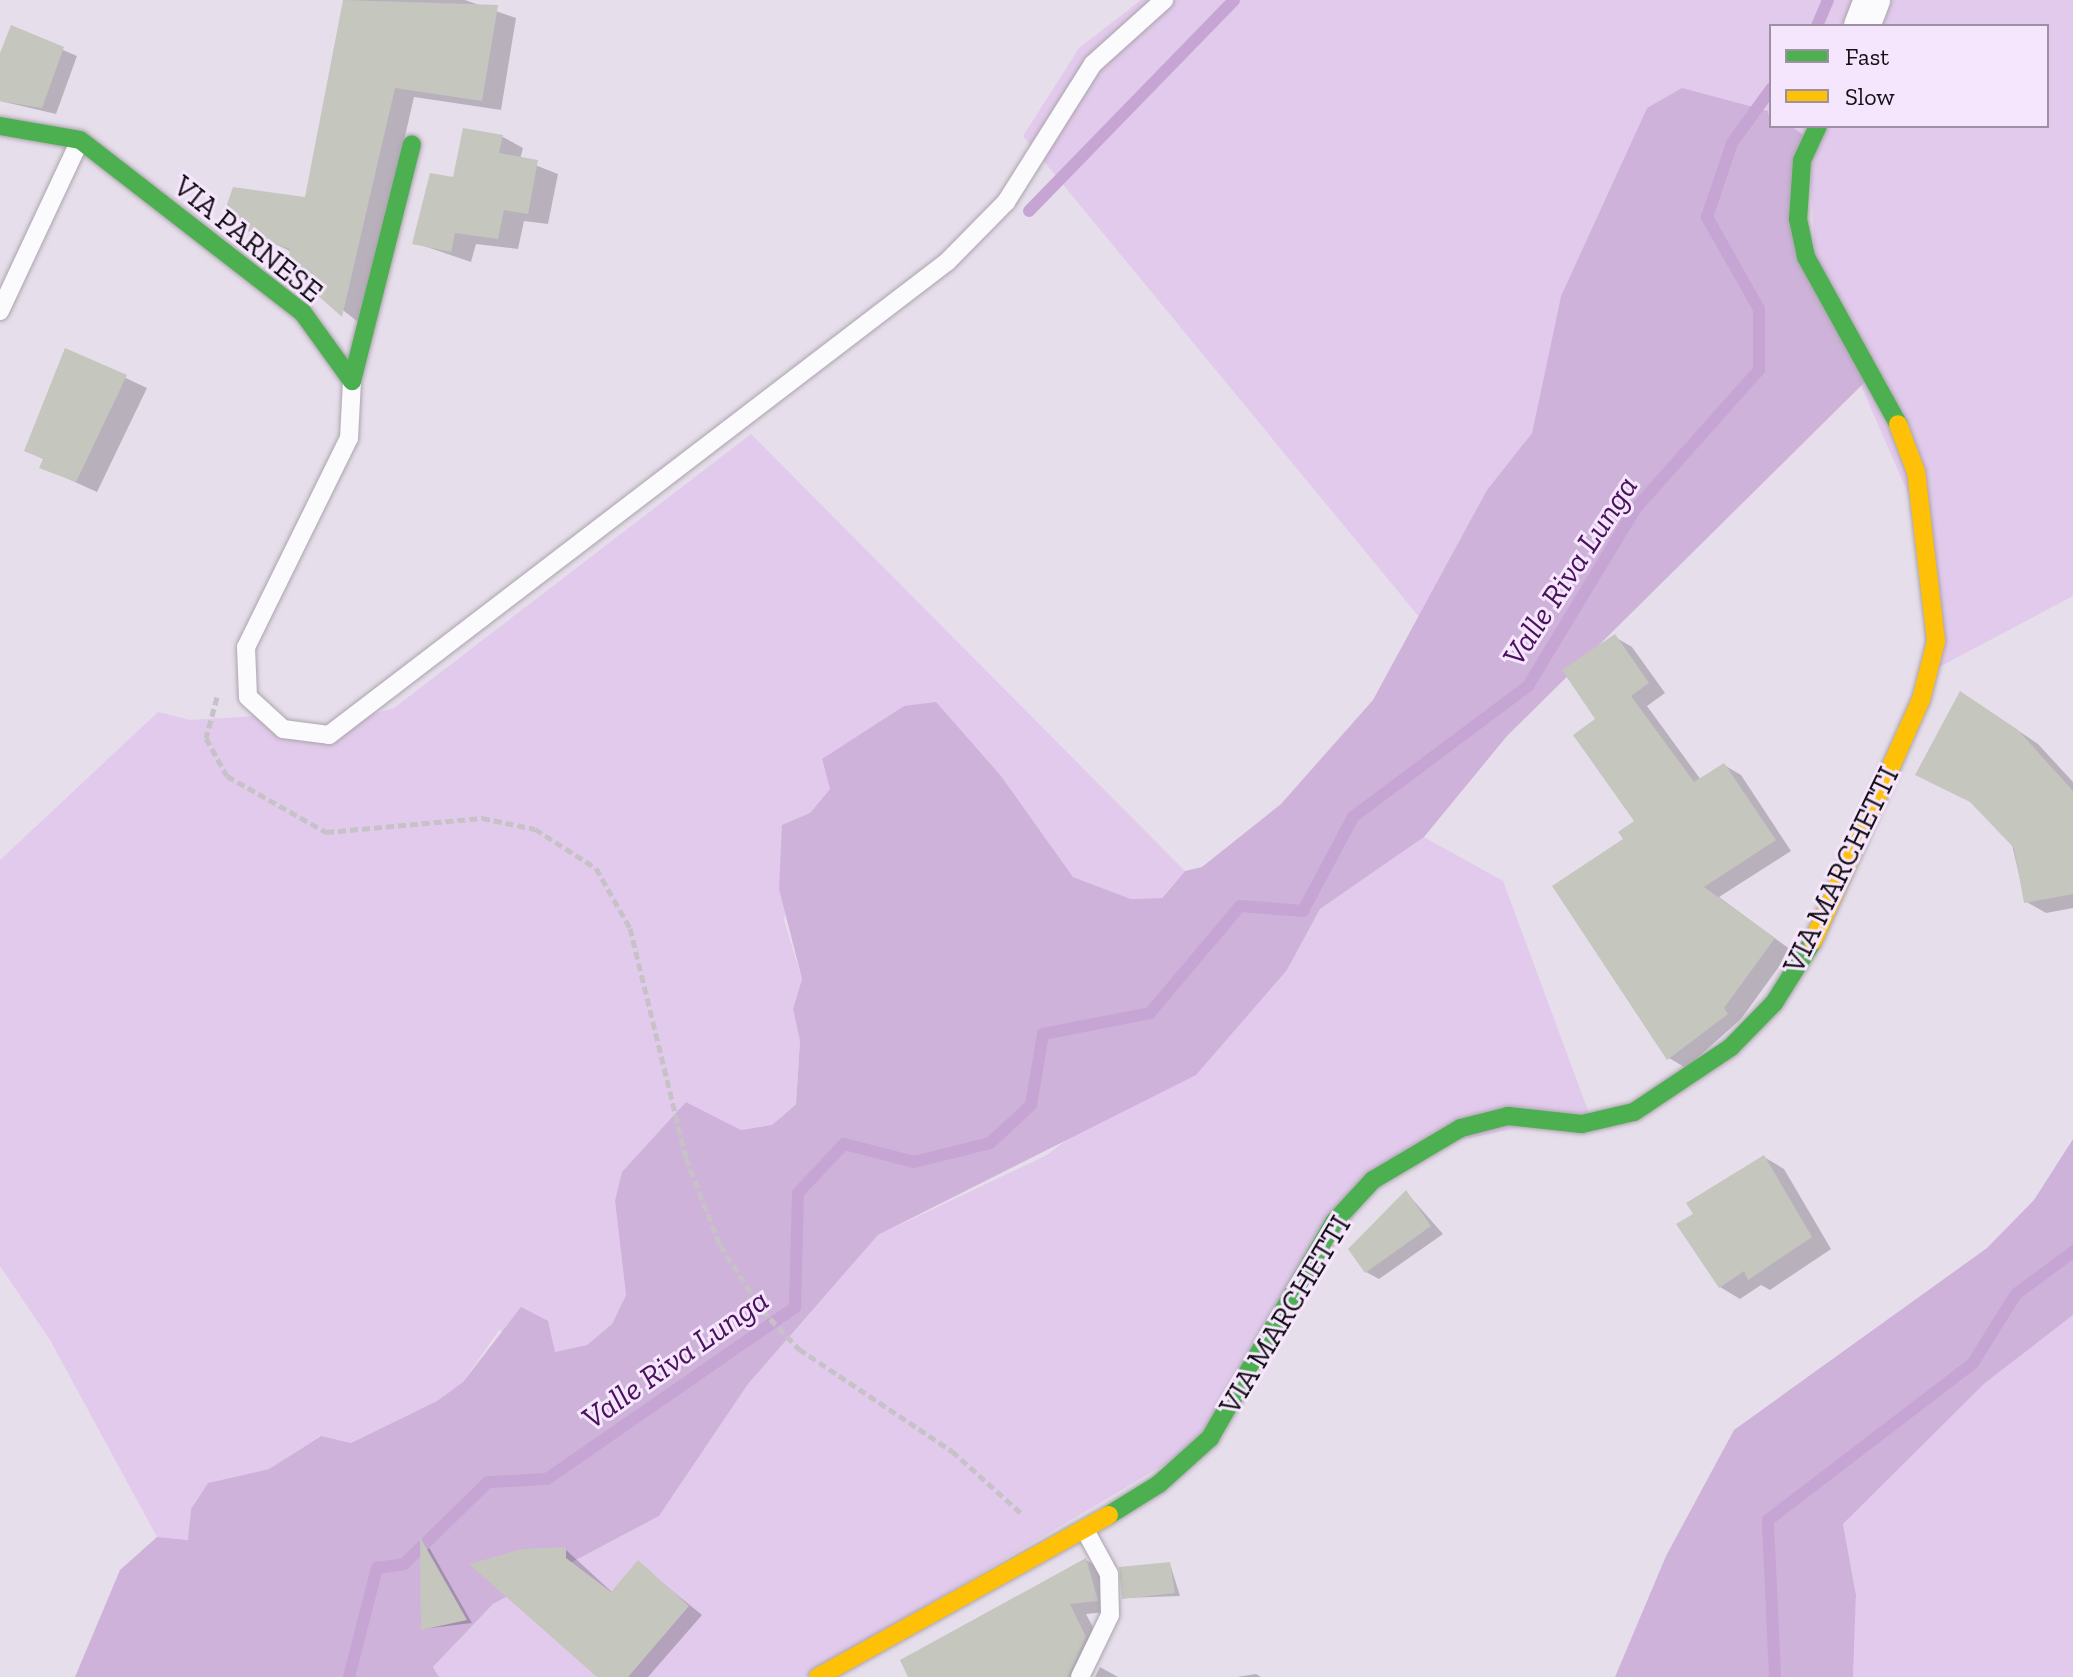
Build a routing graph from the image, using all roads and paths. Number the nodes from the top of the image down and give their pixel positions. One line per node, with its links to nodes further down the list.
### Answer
1 (1164, 0): 10 (lane)
2 (1872, 0): 3 (street)
3 (1863, 24)
4 (0, 126): 6 (street, VIA PARNESE)
5 (1817, 128): 11 (street, VIA MARCHETTI)
6 (80, 140): 8 (lane); 9 (street, VIA PARNESE)
7 (412, 144): 9 (street)
8 (0, 311)
9 (352, 381): 10 (lane)
10 (246, 647): 12 (path)
11 (1085, 1530): 12 (street, VIA MARCHETTI); 14 (lane)
12 (1058, 1540): 13 (street, VIA MARCHETTI)
13 (818, 1677)
14 (1080, 1677)

